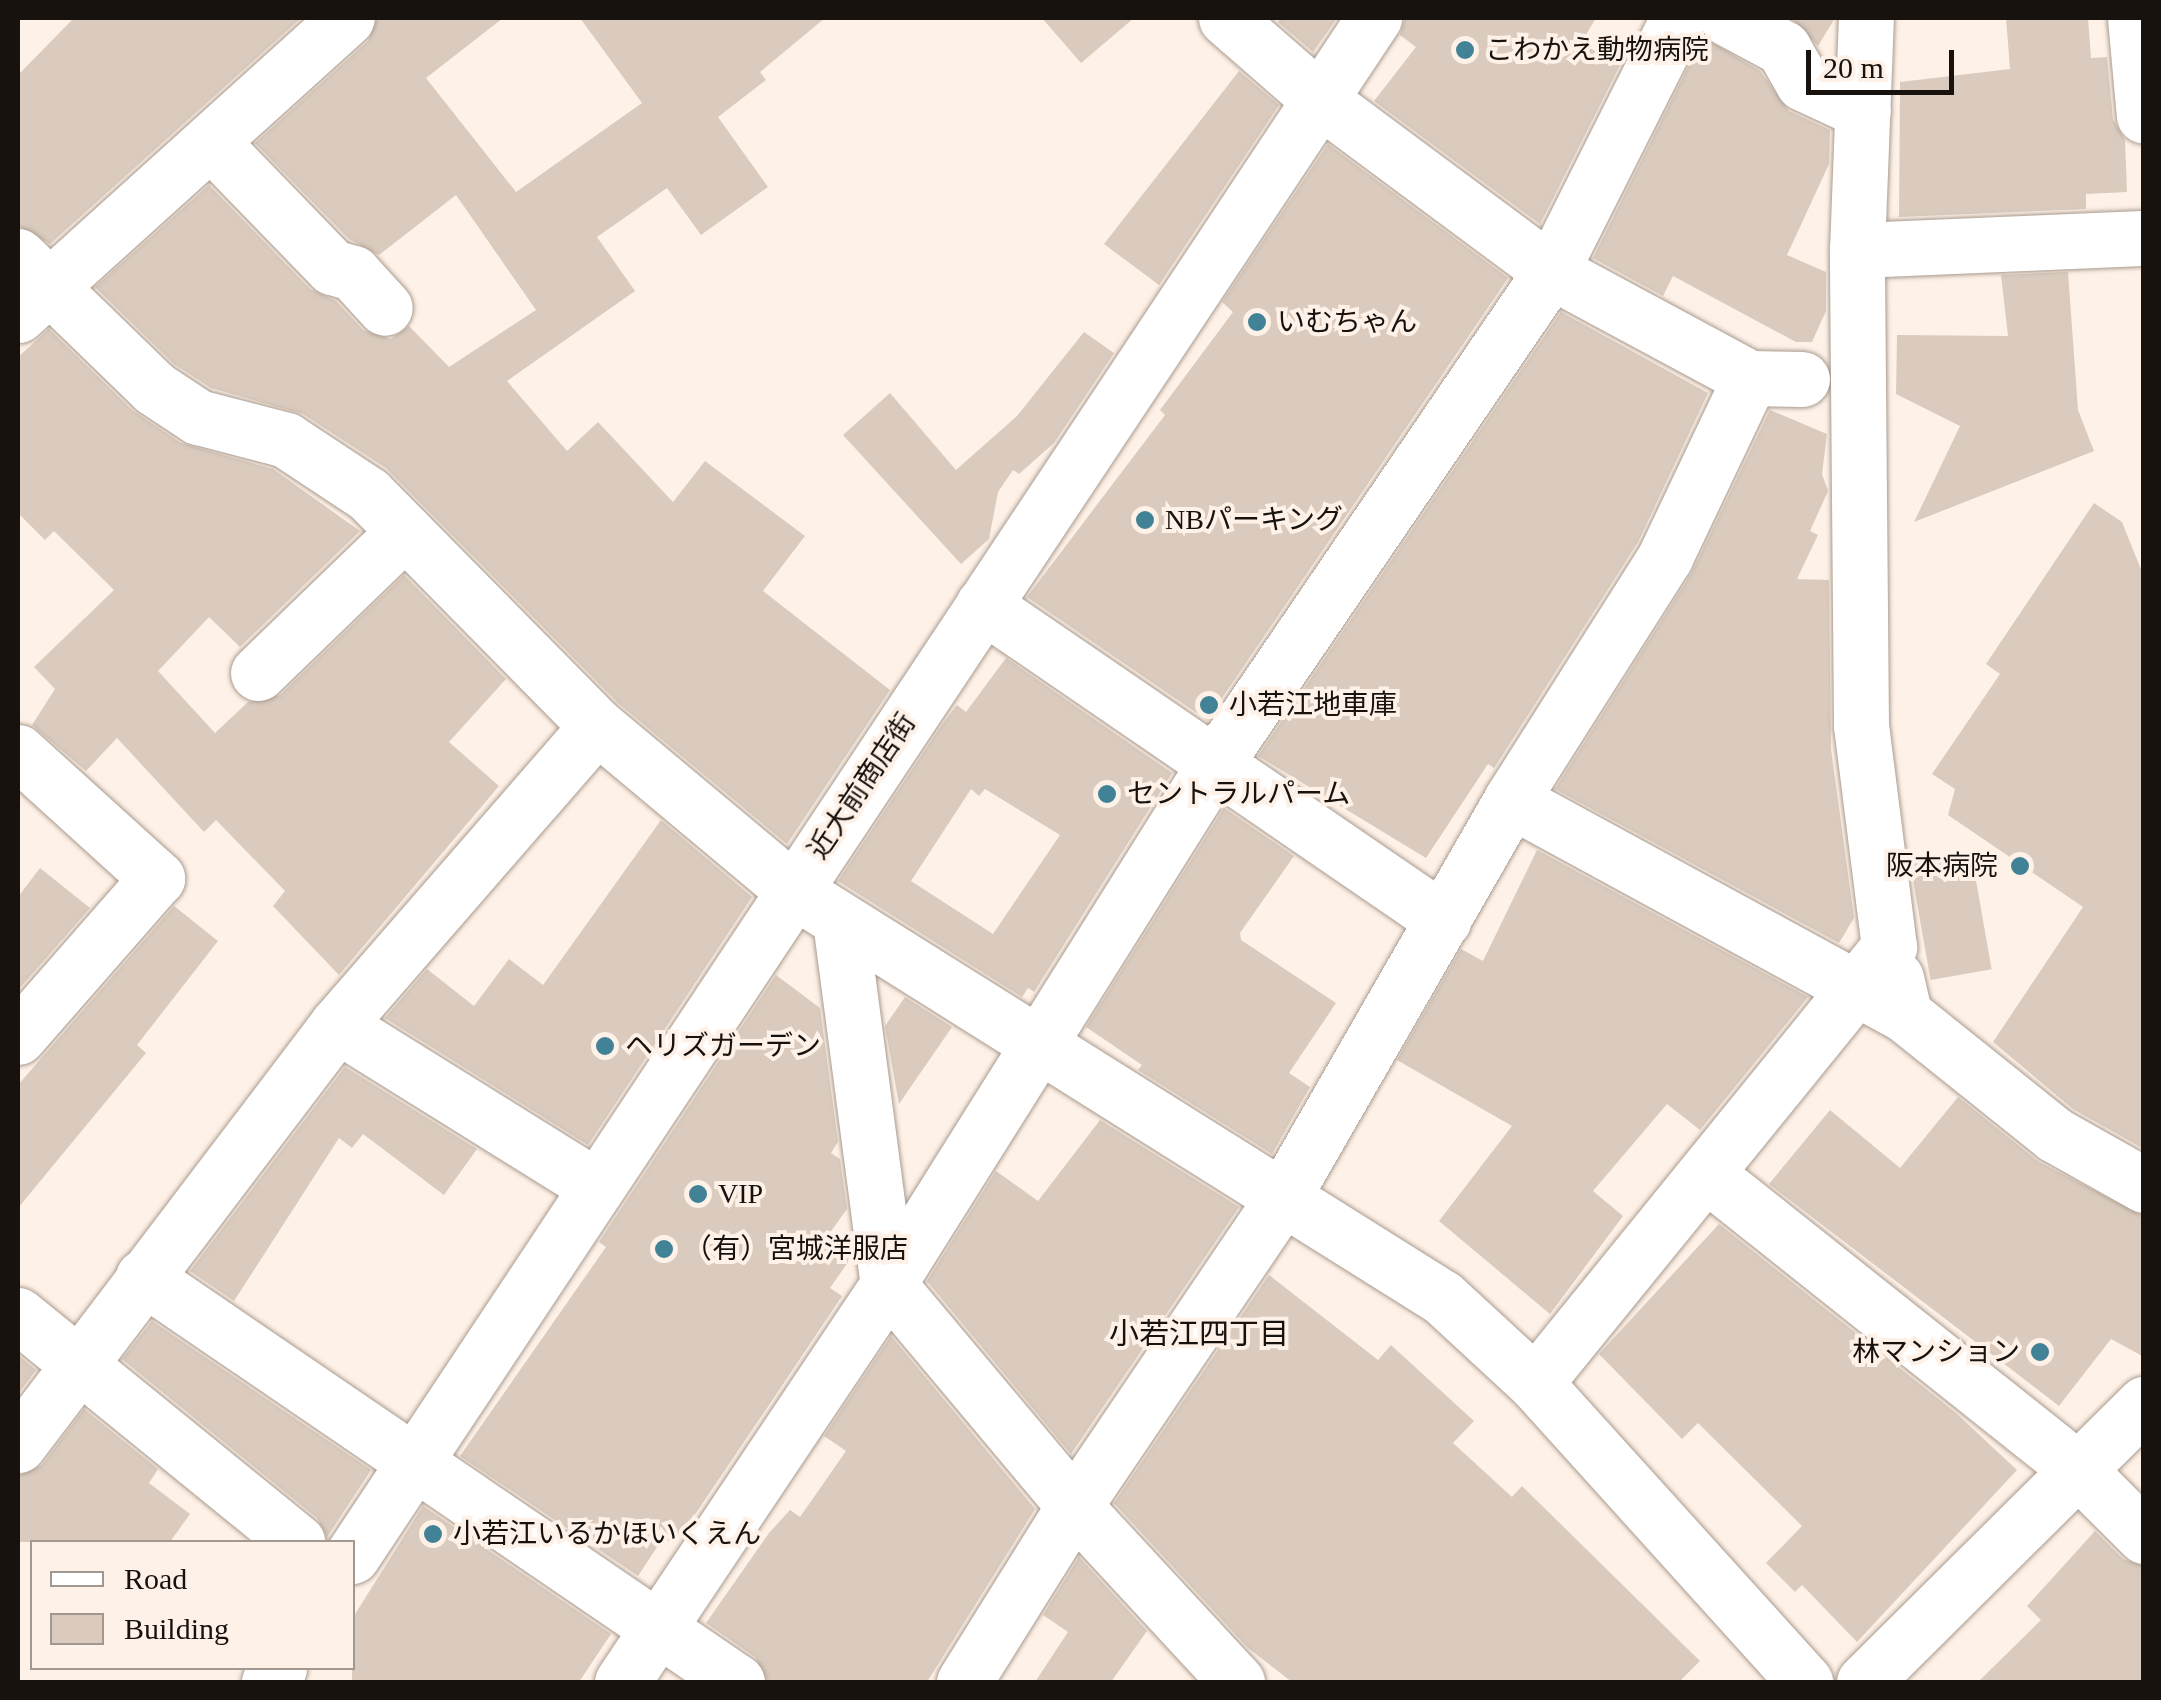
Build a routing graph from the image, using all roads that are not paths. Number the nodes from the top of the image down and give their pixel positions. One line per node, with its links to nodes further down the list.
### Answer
1 (347, 18): 11 (street)
2 (1226, 18): 8 (street)
3 (1374, 18): 8 (street, 近大前商店街)
4 (1678, 18): 14 (street)
5 (1727, 18): 9 (street)
6 (1866, 18): 9 (street)
7 (2135, 18): 10 (street)
8 (1319, 99): 14 (street); 18 (street, 近大前商店街)
9 (1863, 111): 13 (street)
10 (2144, 116)
11 (211, 142): 15 (street); 16 (street)
12 (2144, 238): 13 (street)
13 (1857, 250): 27 (street)
14 (1551, 272): 22 (street); 23 (street)
15 (28, 286): 17 (street)
16 (385, 308)
17 (404, 531): 19 (street); 20 (street)
18 (983, 605): 22 (street); 24 (street, 近大前商店街)
19 (258, 673)
20 (597, 726): 24 (street); 28 (street)
21 (18, 752): 29 (street)
22 (1214, 766): 25 (street); 30 (street)
23 (1511, 800): 25 (street); 27 (street)
24 (793, 890): 26 (street); 33 (street, 近大前商店街)
25 (1443, 920): 34 (street)
26 (840, 921): 30 (street); 36 (street)
27 (1885, 983): 31 (street); 32 (street)
28 (337, 1025): 33 (street); 35 (street)
29 (18, 1037)
30 (1034, 1046): 34 (street); 36 (street)
31 (1709, 1176): 39 (street); 43 (street)
32 (2144, 1185)
33 (597, 1187): 42 (street, 近大前商店街)
34 (1280, 1202): 39 (street); 44 (street)
35 (143, 1278): 38 (street); 42 (street)
36 (888, 1284): 44 (street); 48 (street)
37 (18, 1315): 38 (street)
38 (74, 1366): 41 (street); 46 (street)
39 (1535, 1383): 53 (street)
40 (2144, 1404): 43 (street)
41 (18, 1445)
42 (416, 1464): 47 (street, 近大前商店街); 48 (street)
43 (2076, 1470): 45 (street); 54 (street)
44 (1074, 1506): 51 (street); 52 (street)
45 (2144, 1536)
46 (295, 1540)
47 (355, 1552)
48 (657, 1629): 49 (street); 50 (street)
49 (622, 1682)
50 (737, 1682)
51 (964, 1682)
52 (1237, 1682)
53 (1805, 1682)
54 (1864, 1682)

